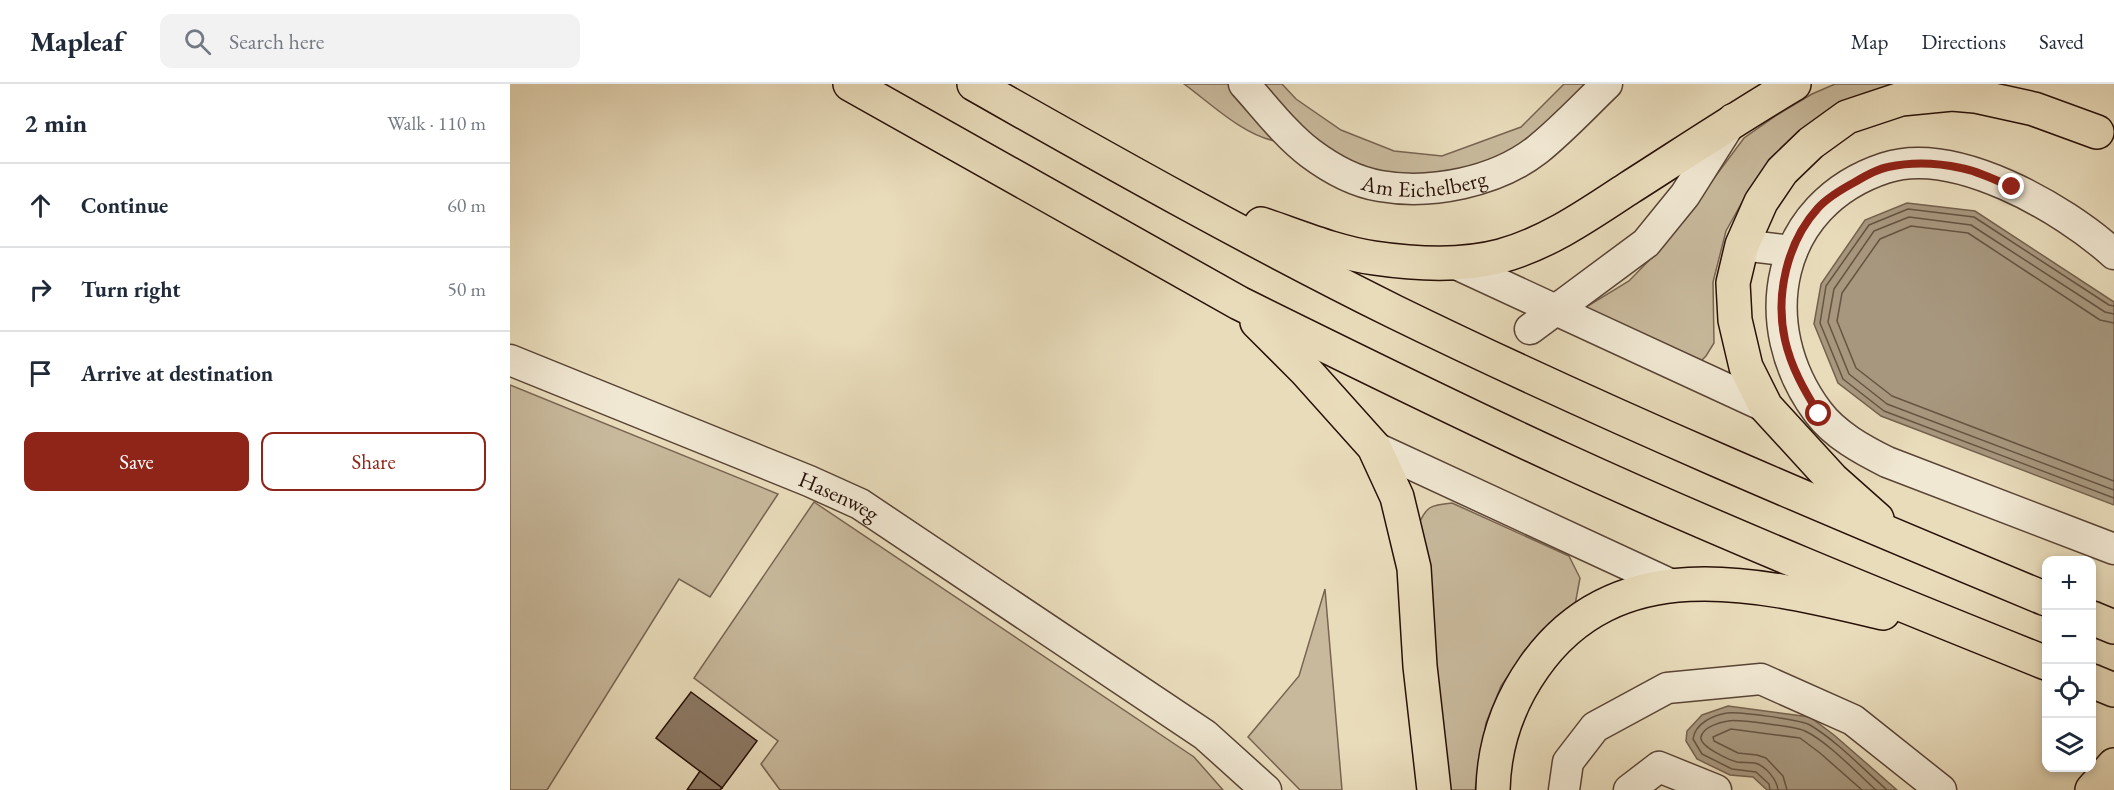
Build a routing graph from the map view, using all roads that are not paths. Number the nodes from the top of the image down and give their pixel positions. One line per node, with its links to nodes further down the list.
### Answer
1 (850, 84): 14 (main road)
2 (974, 84): 9 (main road)
3 (1244, 84): 4 (street, Am Eichelberg)
4 (1607, 84)
5 (1794, 84): 7 (main road)
6 (2034, 84): 8 (main road)
7 (1733, 119): 13 (main road); 15 (street)
8 (2106, 138): 10 (main road)
9 (1165, 192): 13 (main road); 20 (main road)
10 (1742, 245): 11 (street); 18 (main road)
11 (1792, 251): 12 (street); 21 (street)
12 (2114, 254)
13 (1454, 263): 15 (street)
14 (1239, 303): 19 (main road); 26 (main road)
15 (1556, 309): 16 (street); 18 (street)
16 (1530, 329)
17 (510, 360): 31 (street, Hasenweg)
18 (1766, 407): 20 (main road)
19 (1374, 447): 22 (street); 32 (main road)
20 (1897, 536): 23 (main road)
21 (2114, 549)
22 (1672, 585): 26 (main road); 33 (main road)
23 (2042, 597)
24 (2096, 620): 25 (main road)
25 (2114, 627)
26 (1976, 634): 27 (main road)
27 (2042, 661)
28 (2096, 683): 29 (main road)
29 (2114, 690)
30 (2114, 765): 38 (main road)
31 (1266, 790)
32 (1434, 790)
33 (1493, 790)
34 (1564, 790): 37 (street)
35 (1629, 790): 36 (street)
36 (1716, 790)
37 (1941, 790)
38 (2092, 790)

